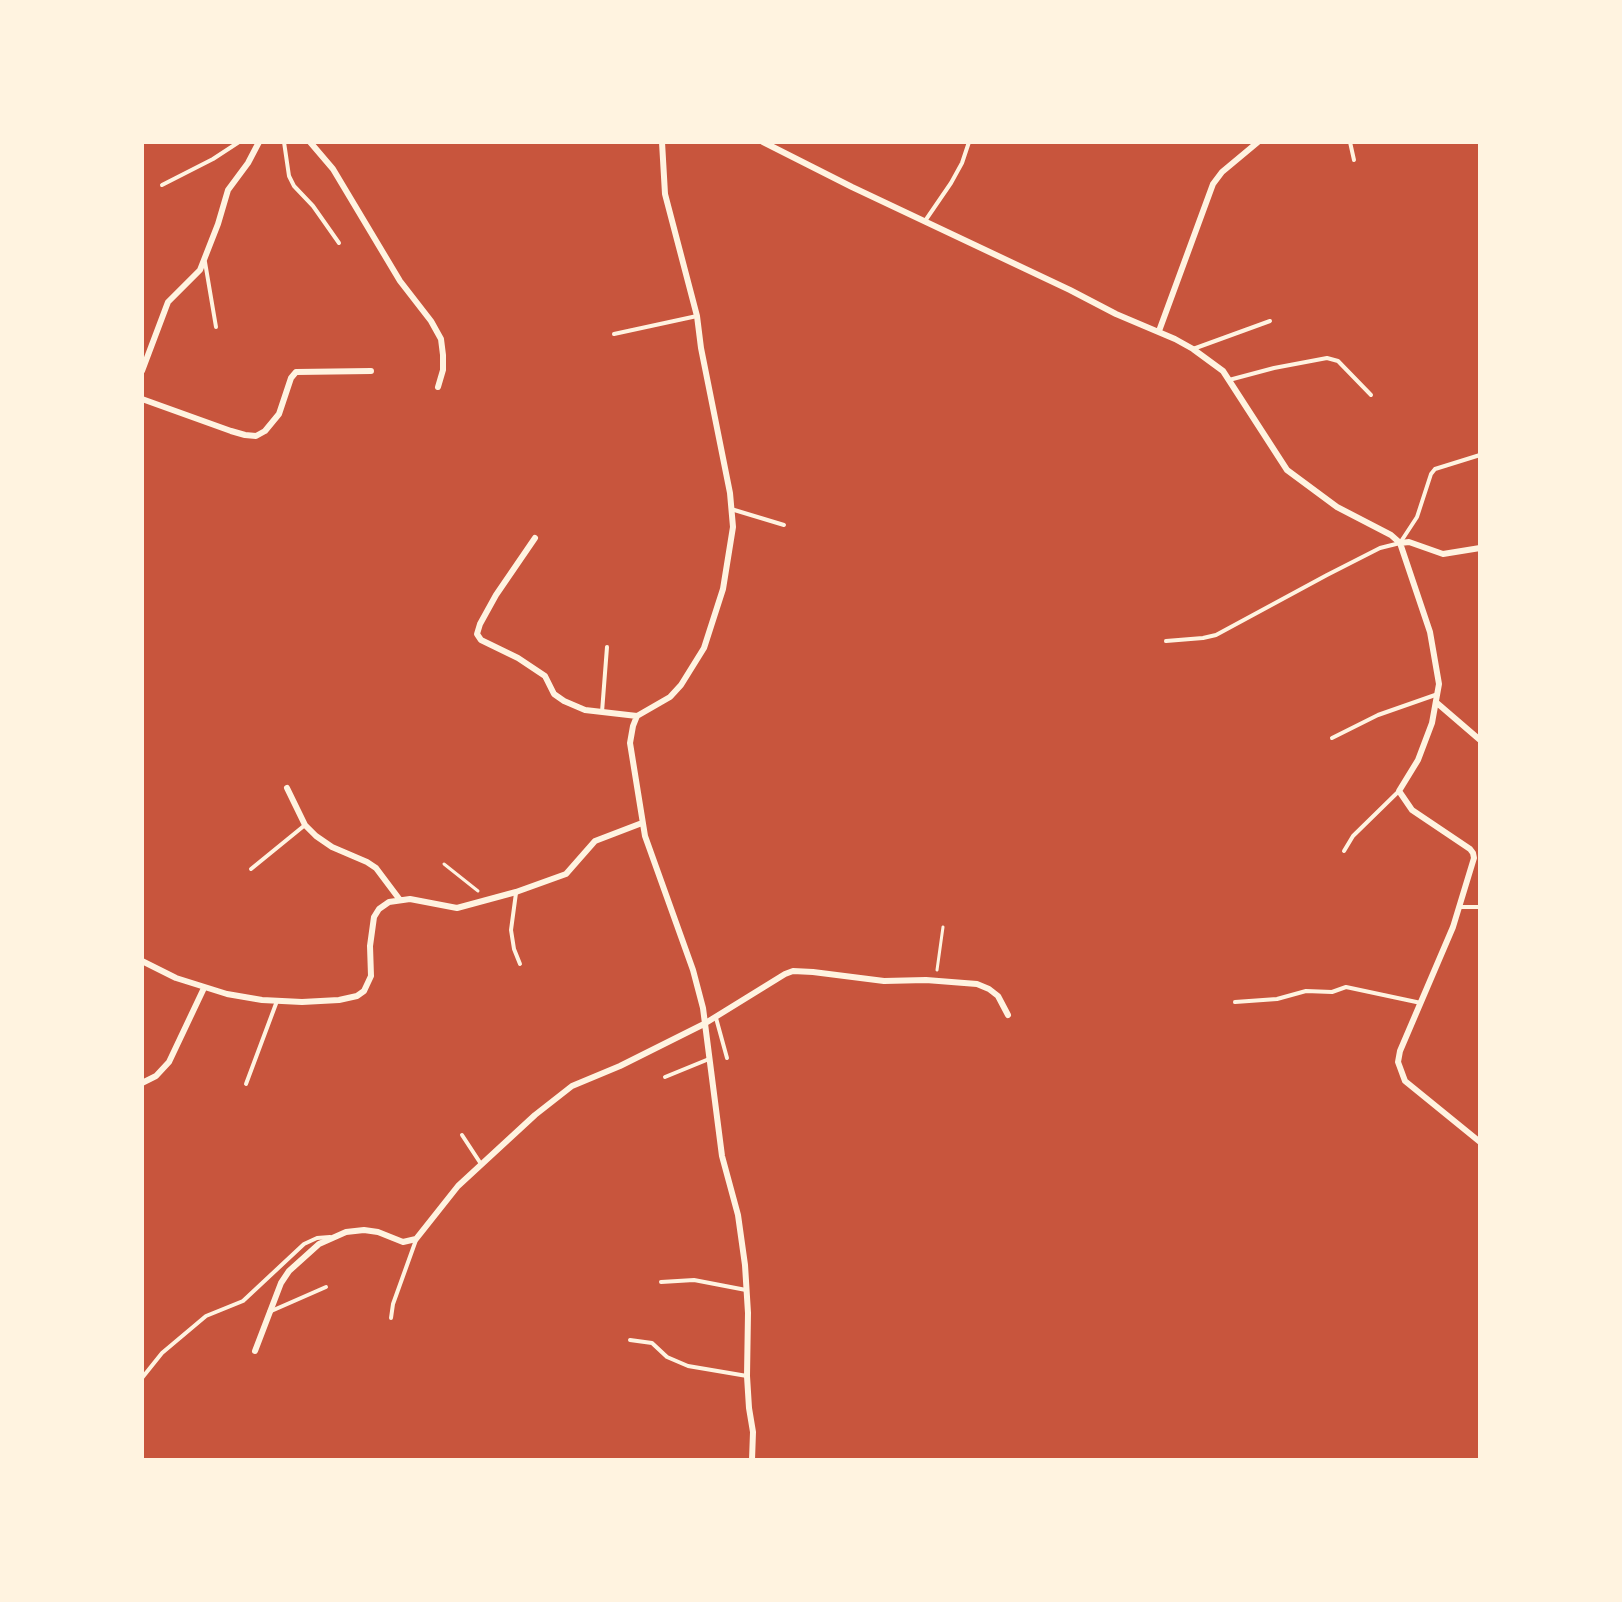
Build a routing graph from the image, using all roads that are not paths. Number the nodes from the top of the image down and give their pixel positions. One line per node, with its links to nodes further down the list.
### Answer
1 (239, 142): 11 (lane)
2 (259, 142): 14 (street)
3 (284, 142): 13 (lane)
4 (310, 142): 24 (street)
5 (662, 142): 15 (street)
6 (763, 142): 12 (street)
7 (969, 142): 12 (lane)
8 (1258, 142): 18 (street)
9 (1350, 142): 10 (lane)
10 (1354, 160)
11 (162, 185)
12 (925, 221): 18 (street)
13 (339, 243)
14 (205, 261): 17 (lane); 21 (street)
15 (697, 316): 19 (lane); 28 (street)
16 (1270, 321): 20 (lane)
17 (216, 327)
18 (1159, 331): 20 (street)
19 (614, 334)
20 (1193, 349): 23 (street)
21 (142, 371)
22 (371, 371): 26 (street)
23 (1229, 380): 25 (lane); 31 (street)
24 (438, 387)
25 (1371, 395)
26 (142, 399)
27 (1479, 455): 31 (lane)
28 (731, 509): 29 (lane); 38 (street)
29 (784, 525)
30 (535, 538): 37 (street)
31 (1400, 543): 32 (street); 33 (lane); 35 (street)
32 (1479, 548)
33 (1166, 641)
34 (607, 647): 37 (lane)
35 (1439, 693): 36 (street); 39 (lane)
36 (1437, 703): 40 (street); 42 (street)
37 (602, 712): 38 (street)
38 (637, 716): 43 (street)
39 (1332, 738)
40 (1479, 740)
41 (287, 788): 44 (street)
42 (1399, 791): 45 (lane); 46 (street)
43 (642, 823): 48 (street); 60 (street)
44 (305, 825): 47 (lane); 49 (street)
45 (1344, 851)
46 (1476, 853): 50 (street)
47 (251, 869)
48 (516, 892): 49 (street); 53 (lane)
49 (400, 900): 55 (street)
50 (1458, 907): 51 (lane); 57 (street)
51 (1479, 907)
52 (142, 961): 54 (street)
53 (520, 964)
54 (204, 988): 55 (street); 64 (street)
55 (278, 1001): 65 (lane)
56 (1234, 1002): 57 (lane)
57 (1422, 1003): 67 (street)
58 (1008, 1015): 59 (street)
59 (716, 1017): 60 (street); 61 (lane)
60 (705, 1024): 62 (street); 68 (street)
61 (727, 1058)
62 (709, 1059): 63 (lane); 73 (street)
63 (665, 1077)
64 (142, 1083)
65 (246, 1084)
66 (462, 1135): 68 (lane)
67 (1479, 1142)
68 (481, 1165): 70 (street)
69 (334, 1236): 70 (street); 74 (street); 79 (lane)
70 (416, 1239): 75 (lane)
71 (661, 1282): 73 (lane)
72 (326, 1287): 74 (lane)
73 (747, 1290): 78 (street)
74 (268, 1313): 77 (street)
75 (391, 1318)
76 (630, 1340): 78 (lane)
77 (255, 1351)
78 (747, 1376): 80 (street)
79 (142, 1378)
80 (752, 1460)

